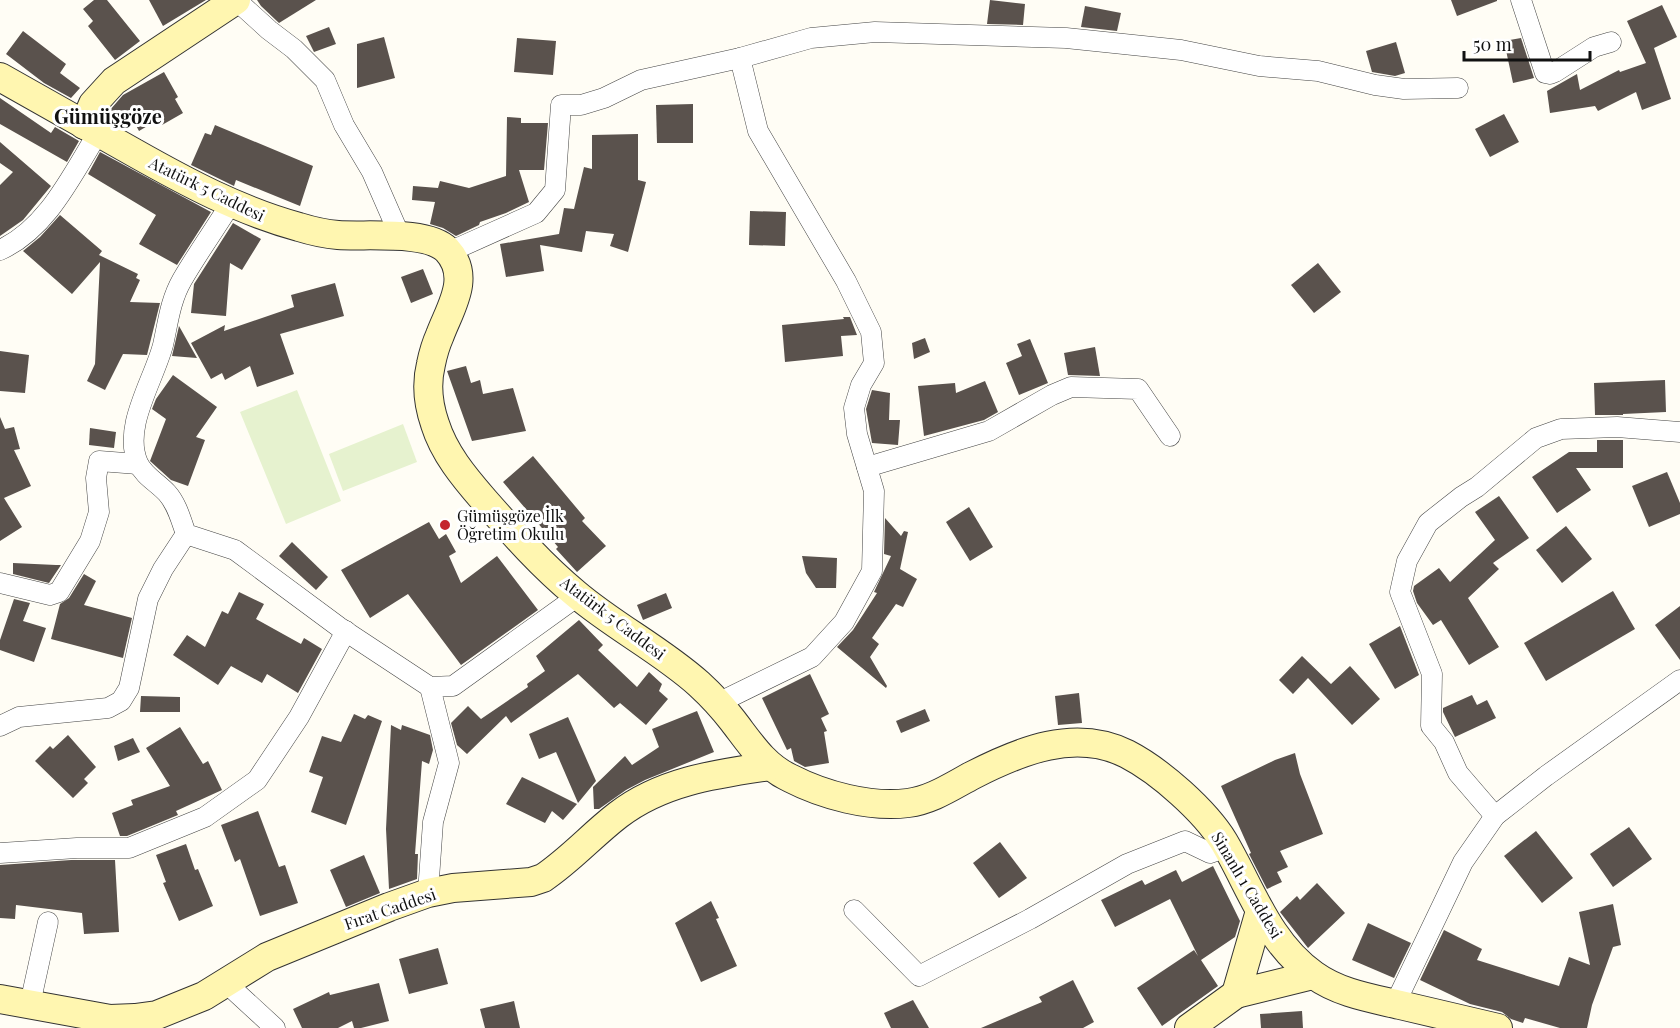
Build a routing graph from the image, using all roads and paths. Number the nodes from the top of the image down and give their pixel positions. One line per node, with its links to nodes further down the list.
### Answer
1 (236, 0): 7 (main road); 9 (street)
2 (1521, 0): 3 (street)
3 (1611, 42)
4 (740, 58): 6 (street); 11 (street); 15 (street)
5 (0, 77): 7 (main road, Atatürk 5 Caddesi)
6 (1458, 88)
7 (91, 129): 8 (main road, Atatürk 5 Caddesi); 10 (street)
8 (231, 203): 9 (main road, Atatürk 5 Caddesi); 14 (street)
9 (400, 236): 11 (main road, Atatürk 5 Caddesi)
10 (0, 250)
11 (449, 252): 18 (main road, Atatürk 5 Caddesi)
12 (1680, 432): 25 (street)
13 (1170, 436): 15 (street)
14 (138, 464): 16 (street); 17 (street)
15 (867, 467): 22 (street)
16 (186, 534): 19 (street); 23 (street)
17 (0, 583)
18 (578, 596): 21 (street); 22 (main road, Atatürk 5 Caddesi)
19 (346, 631): 21 (street); 27 (street)
20 (1680, 680): 25 (street)
21 (429, 687): 28 (street)
22 (718, 704): 24 (main road, Atatürk 5 Caddesi)
23 (0, 726)
24 (770, 766): 26 (main road, Sinanlı 1 Caddesi); 28 (main road, Fırat Caddesi)
25 (1495, 816): 37 (street)
26 (1227, 847): 29 (street); 30 (main road, Sinanlı 1 Caddesi)
27 (0, 853)
28 (428, 893): 33 (main road, Fırat Caddesi)
29 (854, 910)
30 (1260, 911): 32 (main road, Sinanlı 1 Caddesi); 34 (main road)
31 (48, 922): 36 (street)
32 (1313, 975): 34 (main road); 37 (main road, Sinanlı 1 Caddesi)
33 (225, 982): 36 (main road, Fırat Caddesi); 38 (street)
34 (1236, 994): 39 (main road)
35 (0, 999): 36 (main road, Fırat Caddesi)
36 (30, 1004)
37 (1395, 1004): 40 (main road, Sinanlı 1 Caddesi)
38 (275, 1028)
39 (1189, 1028)
40 (1498, 1028)

